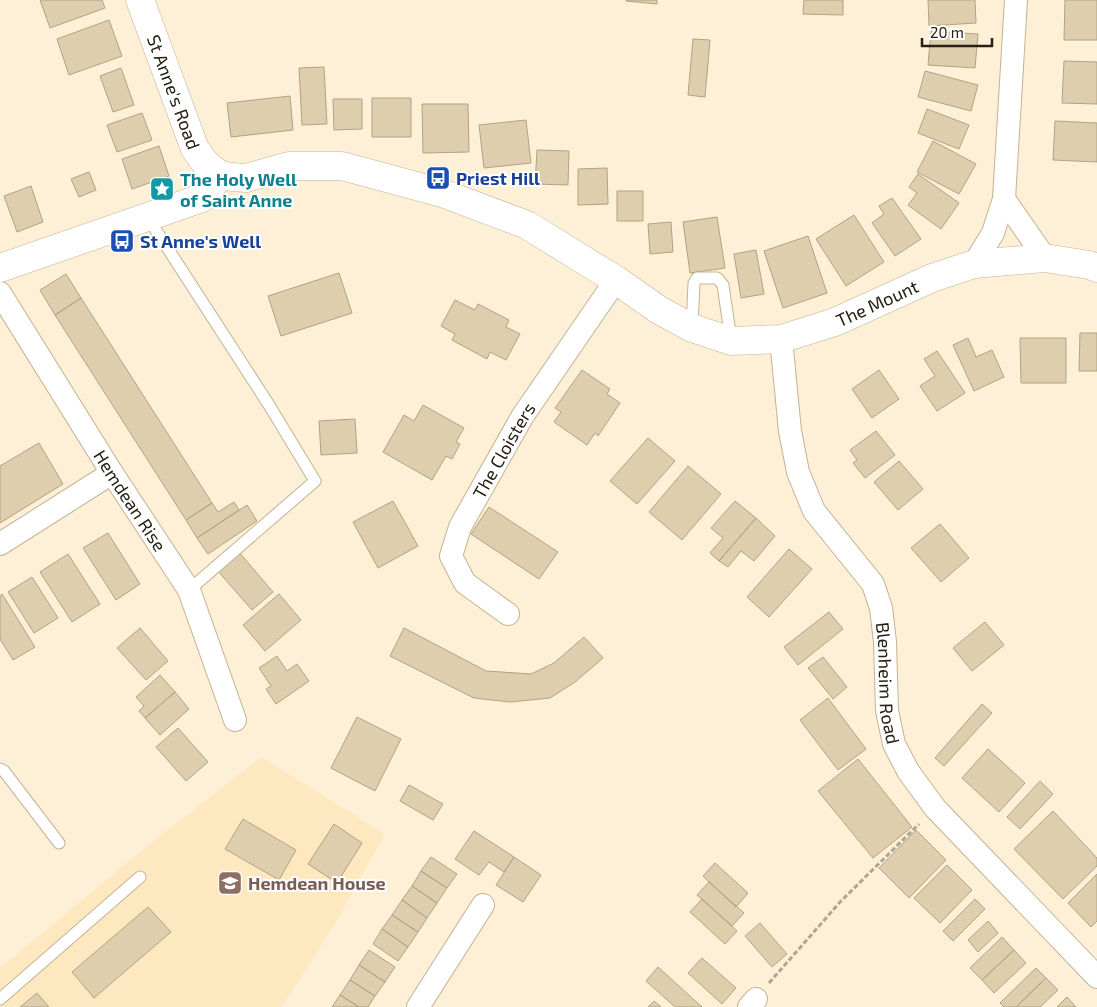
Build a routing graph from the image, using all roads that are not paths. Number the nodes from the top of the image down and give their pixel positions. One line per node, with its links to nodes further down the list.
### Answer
1 (140, 0): 3 (street, St Anne's Road)
2 (1016, 0): 4 (street)
3 (220, 175): 5 (street); 10 (street)
4 (1004, 199): 6 (street); 7 (street)
5 (147, 216): 8 (street); 17 (lane)
6 (1045, 258): 7 (street, The Mount); 9 (street, The Mount)
7 (974, 264): 13 (street, The Mount)
8 (0, 268)
9 (1097, 268)
10 (616, 280): 12 (street); 18 (street, The Cloisters)
11 (0, 293): 15 (street, Hemdean Rise)
12 (692, 328): 14 (street); 14 (lane)
13 (781, 339): 14 (street); 24 (street, Blenheim Road)
14 (731, 341)
15 (112, 473): 16 (street); 17 (street, Hemdean Rise)
16 (0, 544)
17 (188, 590): 19 (street, Hemdean Rise)
18 (508, 614)
19 (235, 720)
20 (0, 769): 21 (lane)
21 (59, 843)
22 (140, 877): 25 (lane)
23 (483, 905): 26 (street)
24 (1097, 977)
25 (0, 998)
26 (418, 1007)

